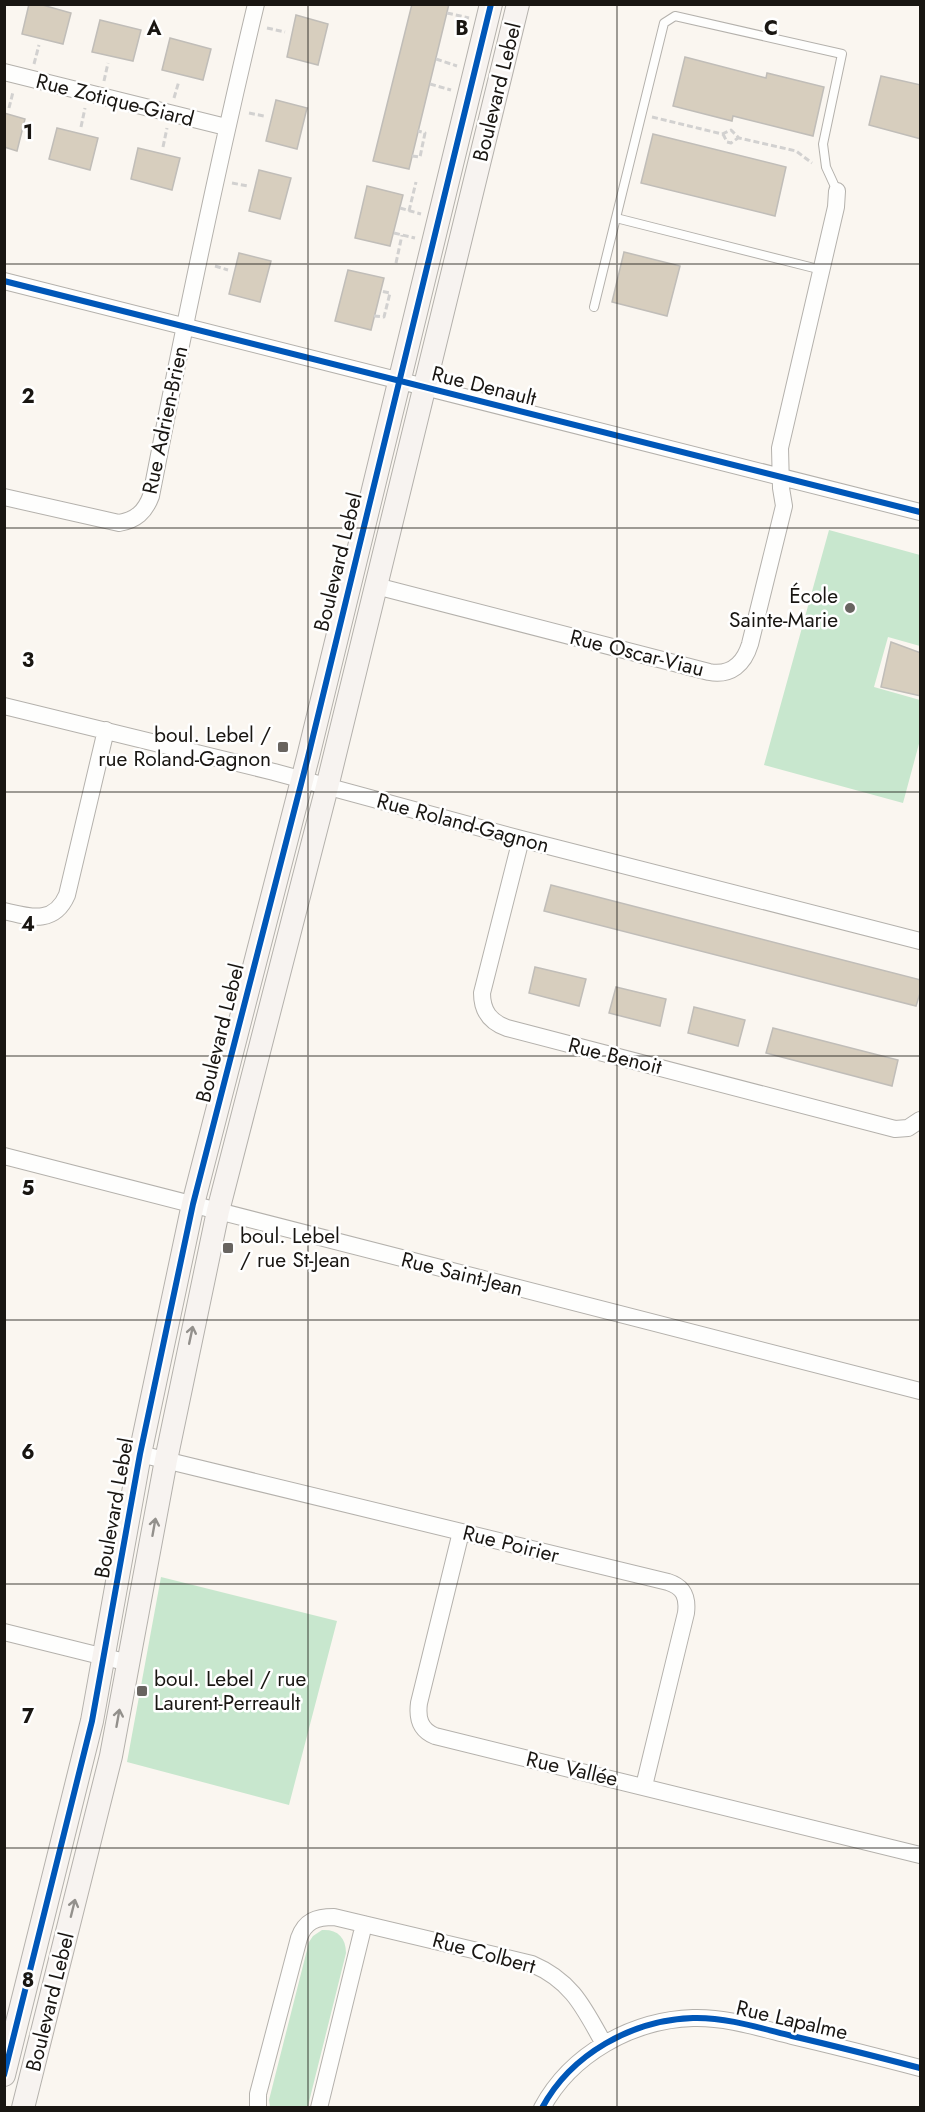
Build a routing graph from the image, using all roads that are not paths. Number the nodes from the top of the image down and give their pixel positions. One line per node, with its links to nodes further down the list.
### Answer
1 (256, 4): 5 (street)
2 (491, 4): 12 (street, Boulevard Lebel)
3 (518, 4): 13 (street, Boulevard Lebel)
4 (4, 72): 5 (street, Rue Zotique-Giard)
5 (226, 127): 11 (street)
6 (837, 191): 7 (lane); 8 (street, Rue Oscar-Viau)
7 (616, 218): 8 (lane); 10 (lane)
8 (822, 270): 14 (street, Rue Oscar-Viau)
9 (4, 281): 11 (street, Rue Denault)
10 (594, 306)
11 (185, 326): 12 (street, Rue Denault); 15 (street, Rue Adrien-Brien)
12 (399, 381): 13 (street, Rue Denault); 20 (street, Boulevard Lebel)
13 (424, 388): 14 (street, Rue Denault); 17 (street, Boulevard Lebel)
14 (781, 478): 16 (street, Rue Denault); 17 (street, Rue Oscar-Viau)
15 (4, 497)
16 (921, 512)
17 (376, 586): 21 (street, Boulevard Lebel)
18 (4, 706): 19 (street, Rue Roland-Gagnon)
19 (106, 730): 20 (street, Rue Roland-Gagnon); 23 (street)
20 (302, 780): 21 (street, Rue Roland-Gagnon); 27 (street, Boulevard Lebel)
21 (327, 787): 22 (street, Rue Roland-Gagnon); 28 (street, Boulevard Lebel)
22 (522, 839): 24 (street, Rue Roland-Gagnon); 25 (street, Rue Benoit)
23 (4, 911)
24 (921, 941)
25 (921, 1120)
26 (4, 1156): 27 (street, Rue Saint-Jean)
27 (193, 1204): 28 (street, Rue Saint-Jean); 30 (street, Boulevard Lebel)
28 (218, 1211): 29 (street, Rue Saint-Jean); 31 (street, Boulevard Lebel, one-way to 28)
29 (921, 1391)
30 (140, 1454): 31 (street, Rue Poirier); 34 (street, Boulevard Lebel)
31 (166, 1460): 32 (street, Rue Poirier); 35 (street, Boulevard Lebel, one-way to 31)
32 (461, 1532): 36 (street, Rue Poirier); 36 (street, Rue Vallée)
33 (4, 1632): 34 (street)
34 (104, 1657): 35 (street); 39 (street, Boulevard Lebel)
35 (129, 1662): 41 (street, Boulevard Lebel, one-way to 35)
36 (645, 1786): 37 (street, Rue Vallée)
37 (921, 1855)
38 (364, 1924): 40 (street, Rue Colbert); 45 (street, Rue Colbert); 46 (street)
39 (9, 2041): 41 (street); 43 (street, Boulevard Lebel)
40 (604, 2044): 42 (street, Rue Lapalme); 47 (street, Rue Lapalme)
41 (38, 2048): 44 (street, Boulevard Lebel)
42 (921, 2068)
43 (4, 2075)
44 (23, 2108)
45 (258, 2108)
46 (319, 2108)
47 (542, 2108)

